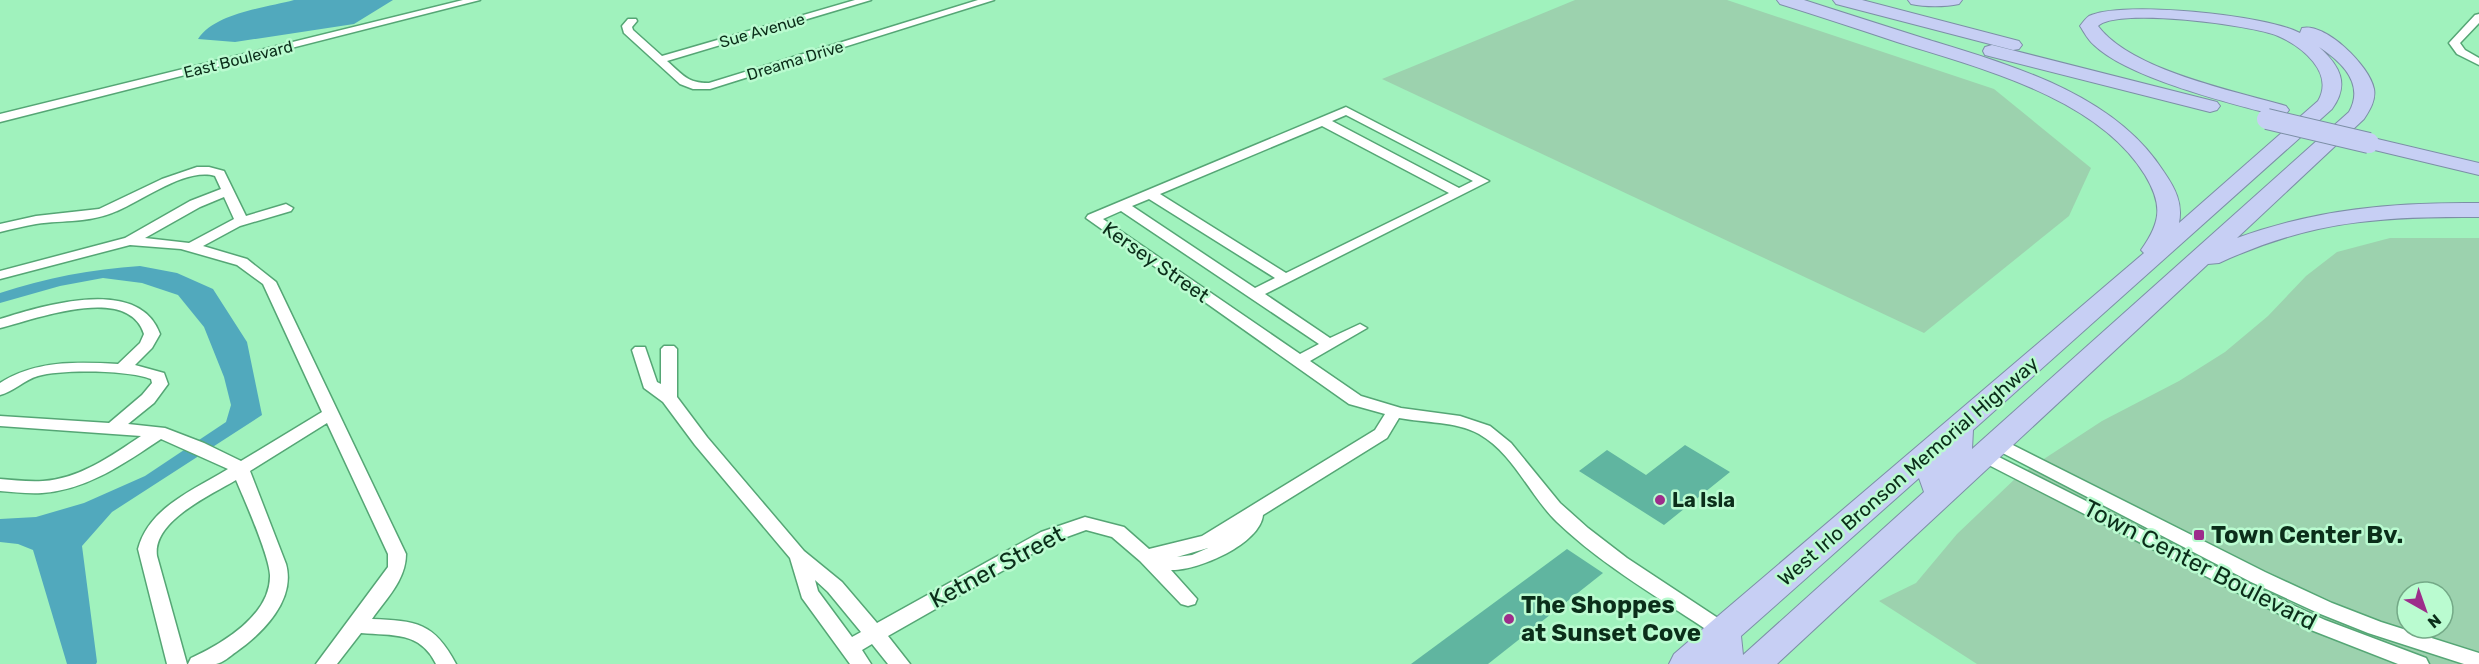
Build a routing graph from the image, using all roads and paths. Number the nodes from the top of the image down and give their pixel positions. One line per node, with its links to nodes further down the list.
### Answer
1 (475, 0): 15 (street, East Boulevard)
2 (866, 0): 12 (street, Sue Avenue)
3 (989, 0): 12 (street, Dreama Drive)
4 (1786, 0): 33 (highway)
5 (1804, 0): 14 (highway)
6 (1842, 0): 14 (highway)
7 (1917, 0): 8 (highway)
8 (1953, 0)
9 (2208, 0): 30 (highway, West Irlo Bronson Memorial Highway)
10 (2479, 17): 13 (street)
11 (632, 21): 12 (street, Dreama Drive)
12 (659, 60)
13 (2479, 62)
14 (2273, 115): 17 (highway, bridge); 33 (highway)
15 (0, 118)
16 (1322, 121): 21 (street); 21 (street, Kersey Street); 22 (street, Kersey Street)
17 (2374, 138): 18 (highway); 19 (highway)
18 (2479, 155)
19 (2479, 169)
20 (228, 191): 26 (street); 27 (street); 28 (street)
21 (1459, 193): 32 (street, Kersey Street)
22 (1150, 194): 23 (street, Kersey Street); 32 (street)
23 (1123, 206): 34 (street); 40 (street, Kersey Street)
24 (286, 208): 26 (street)
25 (2479, 210): 30 (highway)
26 (243, 221): 29 (street)
27 (0, 228)
28 (130, 241): 29 (street); 31 (street)
29 (192, 247): 46 (street)
30 (2184, 272): 51 (highway, West Irlo Bronson Memorial Highway)
31 (0, 275)
32 (1285, 278): 34 (street, Kersey Street)
33 (2130, 278): 43 (highway, West Irlo Bronson Memorial Highway)
34 (1254, 294): 37 (street)
35 (0, 324): 41 (street)
36 (1360, 328): 37 (street)
37 (1329, 344): 40 (street)
38 (669, 348): 44 (street)
39 (640, 350): 44 (street)
40 (1299, 361): 45 (street, Kersey Street)
41 (121, 370): 42 (street); 49 (street)
42 (0, 390)
43 (2000, 391): 48 (highway, West Irlo Bronson Memorial Highway); 51 (highway)
44 (669, 398): 55 (street)
45 (1395, 411): 56 (street, Ketner Street); 60 (street, Kersey Street)
46 (331, 414): 52 (street); 59 (street)
47 (0, 421): 49 (street)
48 (1958, 426): 54 (highway); 60 (highway, West Irlo Bronson Memorial Highway)
49 (114, 428): 50 (street)
50 (159, 432): 52 (street); 53 (street)
51 (1991, 449): 54 (highway, West Irlo Bronson Memorial Highway); 57 (street, Town Center Boulevard)
52 (240, 468): 64 (street); 65 (street)
53 (0, 485)
54 (1943, 494): 72 (highway, West Irlo Bronson Memorial Highway)
55 (798, 556): 61 (street); 62 (street)
56 (1146, 556): 58 (street, Ketner Street); 61 (street, Ketner Street)
57 (2252, 584): 63 (street, Town Center Boulevard); 73 (street, Town Center Boulevard)
58 (1188, 599)
59 (356, 625): 66 (street); 67 (street)
60 (1723, 631): 70 (highway, West Irlo Bronson Memorial Highway); 71 (highway)
61 (875, 633): 62 (street, Ketner Street); 69 (street)
62 (849, 648): 68 (street)
63 (2479, 661)
64 (177, 664)
65 (198, 664)
66 (326, 664)
67 (446, 664)
68 (861, 664)
69 (900, 664)
70 (1686, 664)
71 (1725, 664)
72 (1755, 664)
73 (2419, 664)

